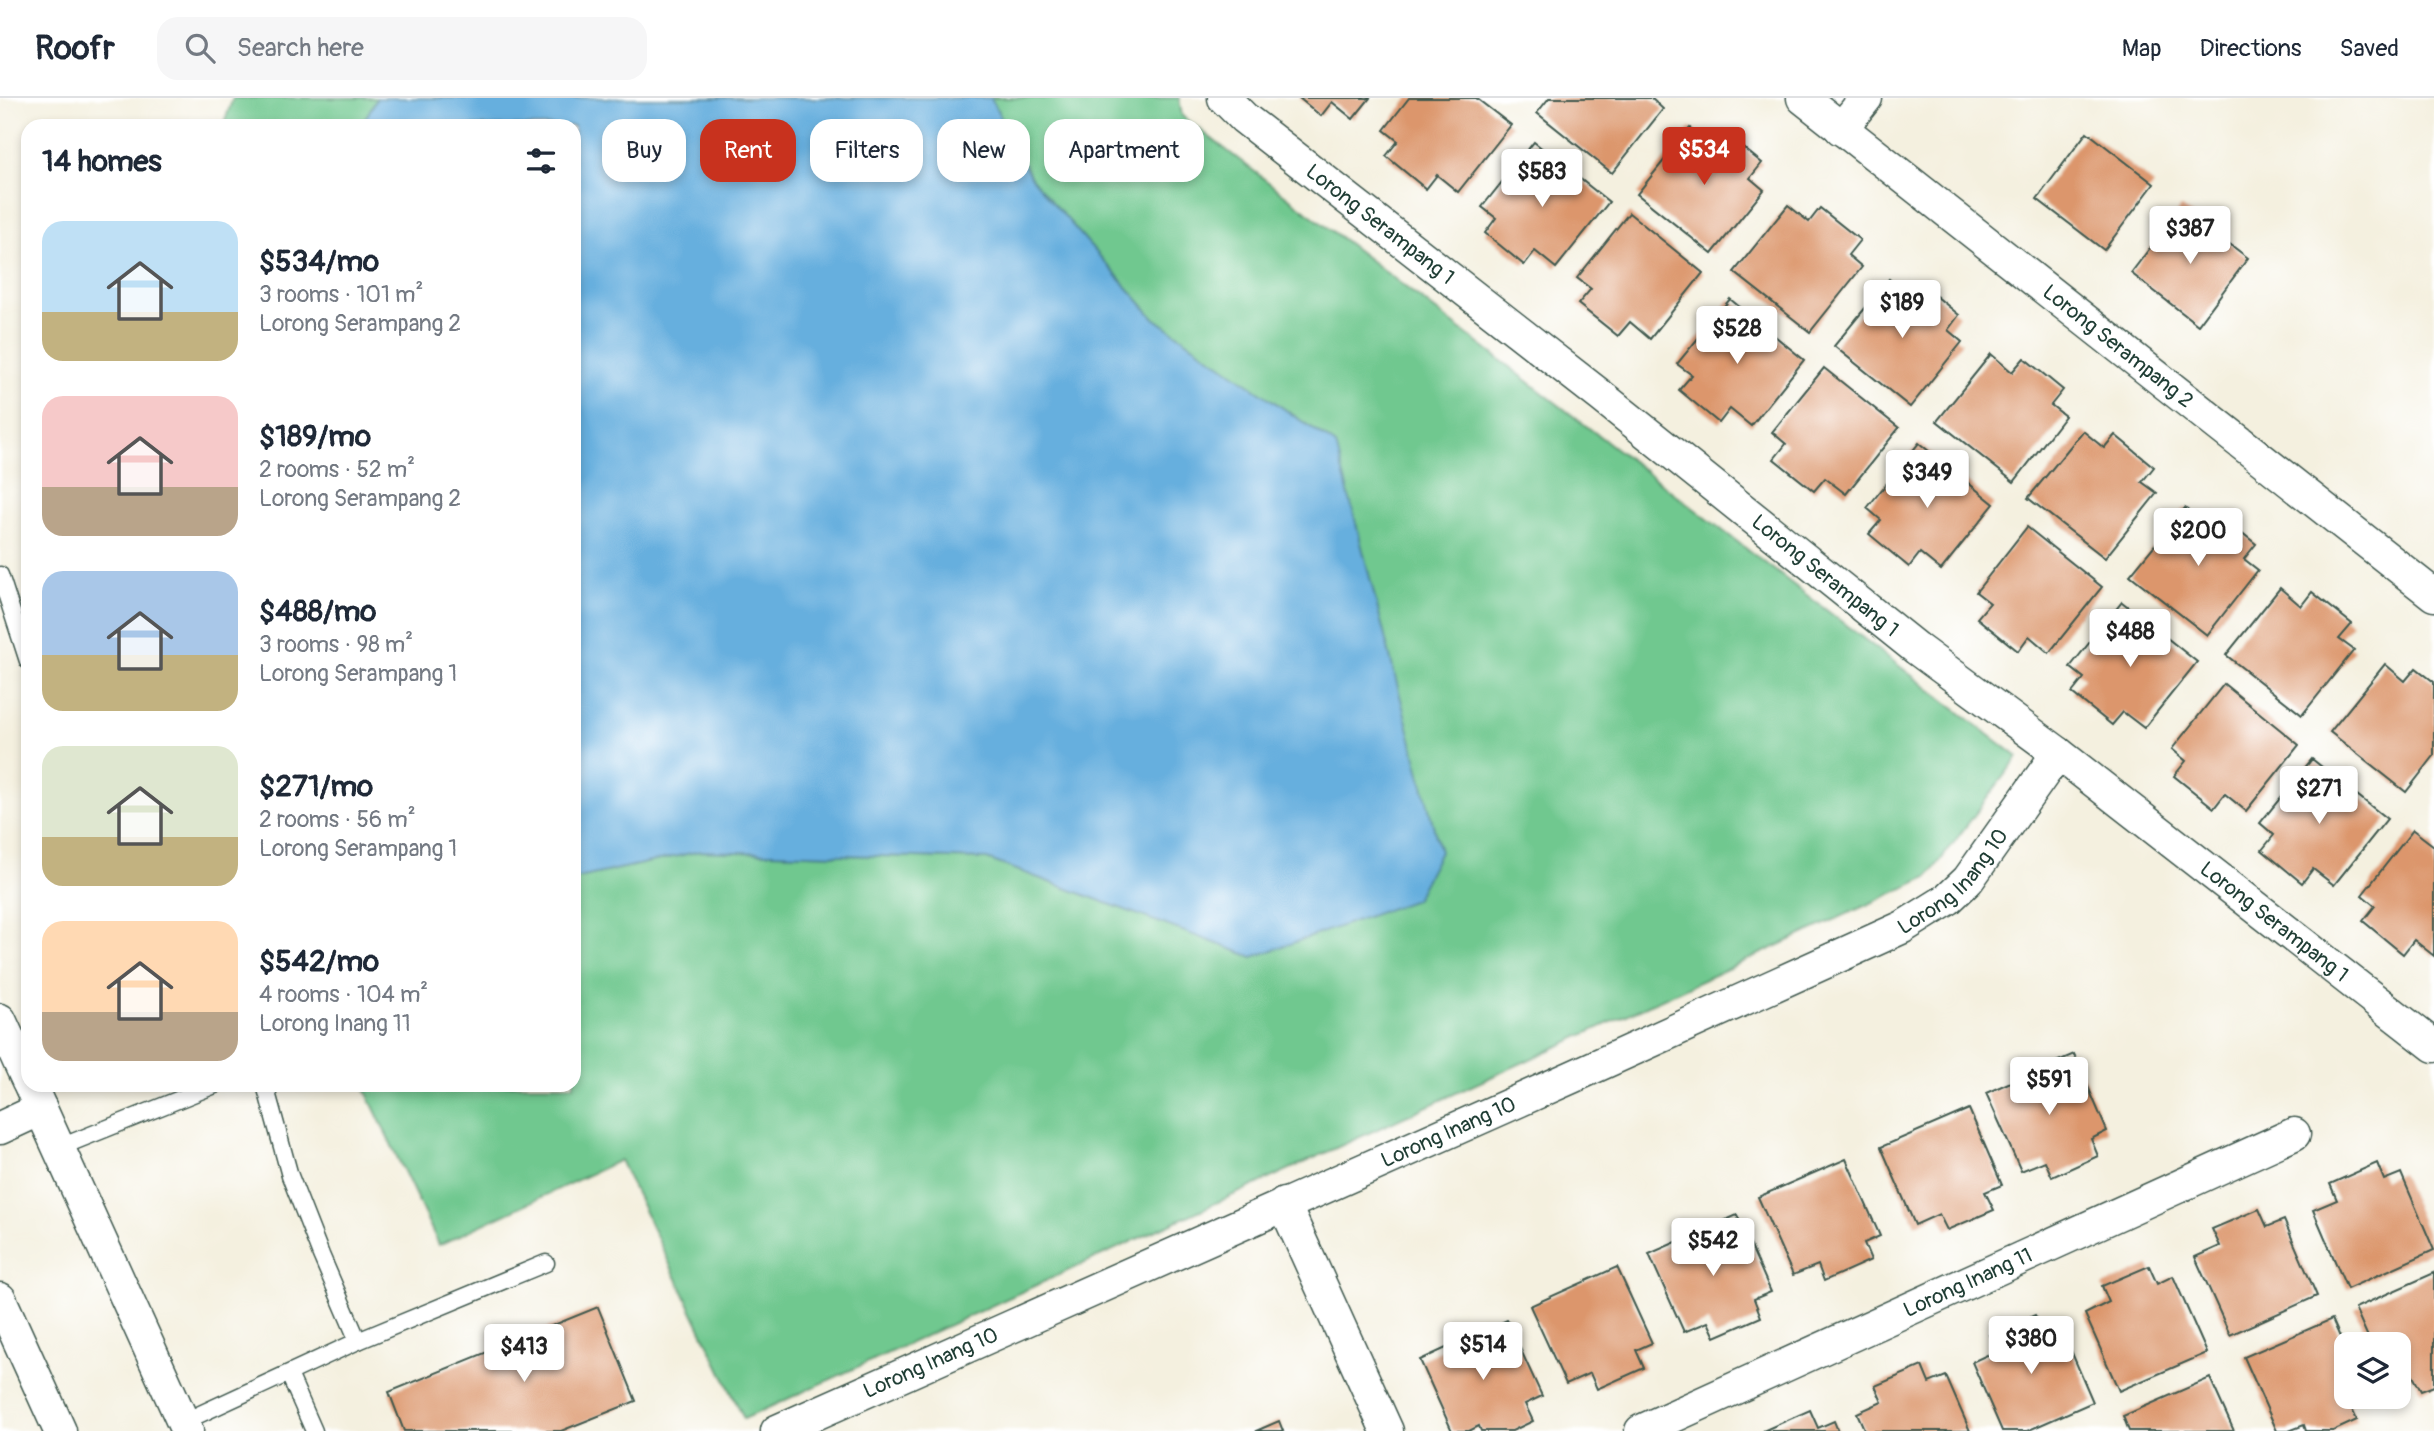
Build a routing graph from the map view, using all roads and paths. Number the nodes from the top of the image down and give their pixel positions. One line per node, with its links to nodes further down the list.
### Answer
1 (1224, 98): 8 (street, Lorong Serampang 1)
2 (1803, 98): 4 (street, Lorong Serampang 2)
3 (1866, 98): 4 (street)
4 (1841, 129): 6 (street, Lorong Serampang 2)
5 (0, 575): 7 (lane)
6 (2434, 595)
7 (21, 640)
8 (2058, 754): 10 (street, Lorong Serampang 1); 18 (street, Lorong Inang 10)
9 (0, 1020): 11 (street)
10 (2434, 1046)
11 (21, 1066)
12 (33, 1092): 15 (street); 17 (street)
13 (198, 1092): 17 (lane)
14 (267, 1092): 21 (lane)
15 (0, 1128)
16 (2294, 1134): 28 (street, Lorong Inang 11)
17 (58, 1148): 23 (street)
18 (1284, 1204): 26 (street, Lorong Inang 10); 27 (street)
19 (546, 1263): 21 (lane)
20 (0, 1299): 24 (street)
21 (358, 1341): 22 (lane)
22 (289, 1374): 23 (lane); 25 (lane)
23 (185, 1426)
24 (60, 1431)
25 (314, 1431)
26 (777, 1431)
27 (1387, 1431)
28 (1641, 1431)

